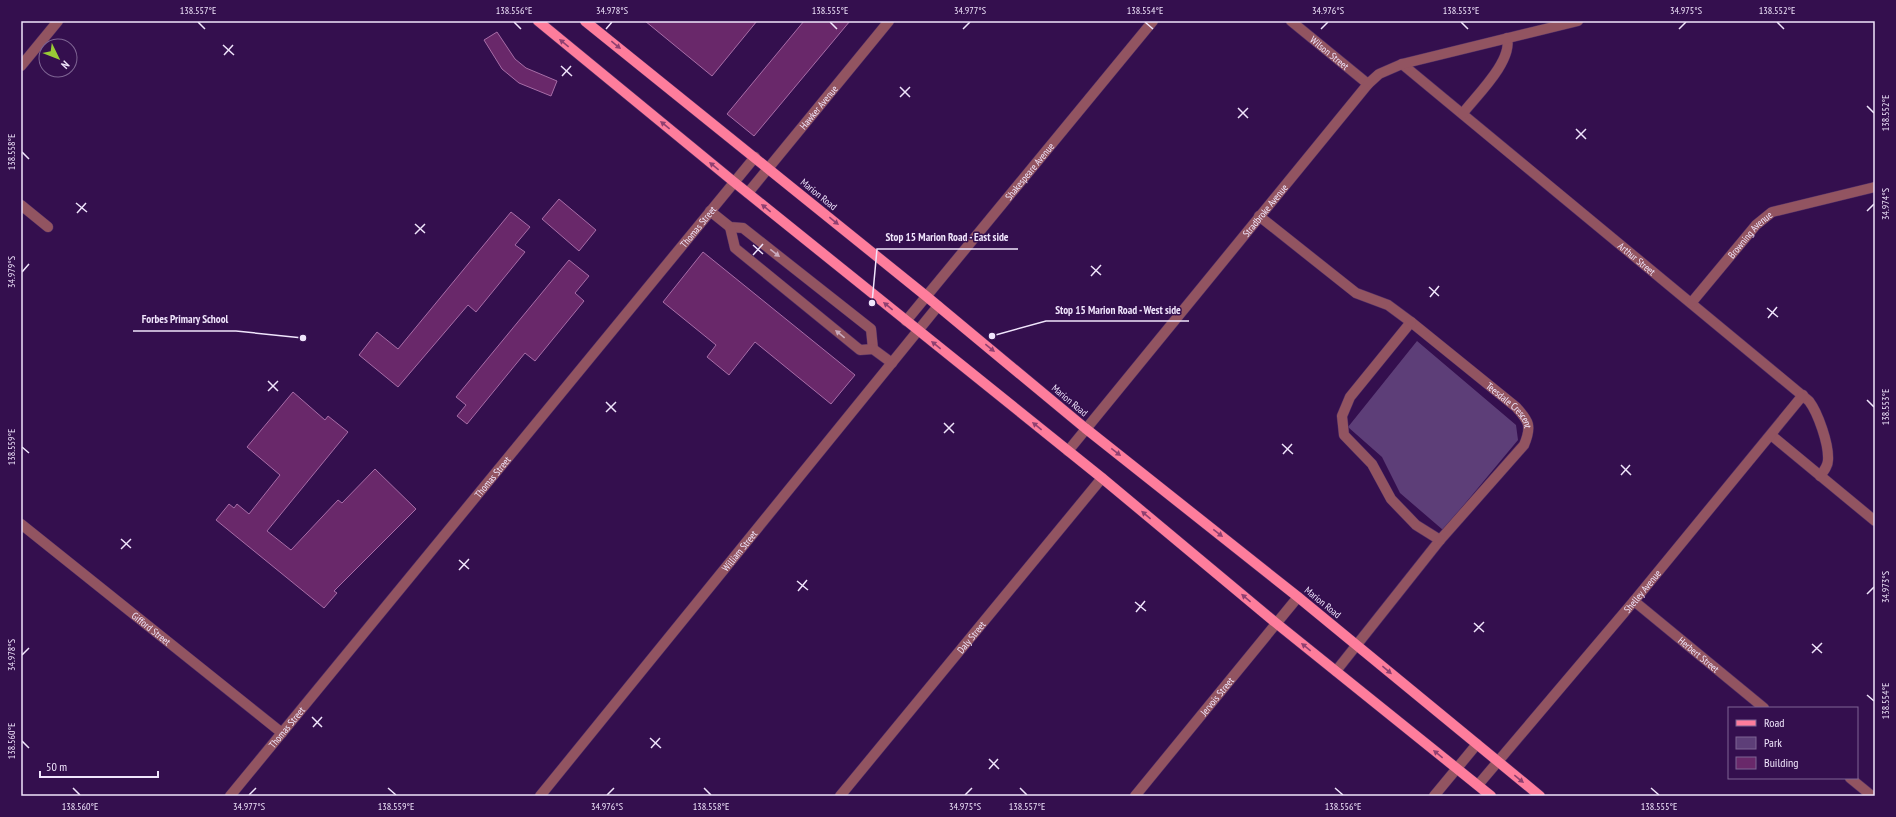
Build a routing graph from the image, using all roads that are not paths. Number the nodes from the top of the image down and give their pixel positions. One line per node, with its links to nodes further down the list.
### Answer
1 (58, 21): 11 (street)
2 (538, 21): 16 (main road, one-way to 2)
3 (586, 21): 14 (main road, Marion Road, one-way to 14)
4 (889, 21): 15 (street, Hawker Avenue)
5 (1153, 21): 24 (street, Shakespeare Avenue)
6 (1291, 21): 12 (street, Wilson Street)
7 (1578, 21): 8 (street, Stradbroke Avenue)
8 (1539, 25): 9 (street, Stradbroke Avenue)
9 (1507, 38): 10 (street, Stradbroke Avenue); 13 (street)
10 (1402, 64): 12 (street, Stradbroke Avenue); 13 (street, Arthur Street)
11 (21, 66)
12 (1368, 84): 21 (street, Stradbroke Avenue)
13 (1462, 114): 25 (street, Arthur Street)
14 (755, 157): 15 (main road, Marion Road); 16 (street, Thomas Street)
15 (767, 168): 18 (street, Hawker Avenue); 24 (main road, Marion Road, one-way to 24)
16 (734, 182): 18 (main road); 20 (street, Thomas Street)
17 (1875, 187): 25 (street, Browning Avenue)
18 (748, 193): 27 (main road, one-way to 18)
19 (21, 205): 22 (street)
20 (710, 211): 23 (street); 47 (street, Thomas Street)
21 (1259, 216): 28 (street, Teesdale Crescent); 33 (street, Stradbroke Avenue)
22 (48, 227)
23 (730, 227): 30 (street, one-way to 23); 30 (street, one-way to 30)
24 (926, 296): 26 (main road, Marion Road); 27 (street, Shakespeare Avenue)
25 (1692, 302): 32 (street, Arthur Street)
26 (938, 306): 29 (street, William Street); 33 (main road, Marion Road, one-way to 33)
27 (906, 321): 29 (main road)
28 (1411, 322): 40 (street); 40 (street, Teesdale Crescent)
29 (918, 331): 31 (street, William Street); 35 (main road, one-way to 29)
30 (873, 349): 31 (street)
31 (892, 364): 54 (street, William Street)
32 (1803, 395): 34 (street, Shelley Avenue); 36 (street, Arthur Street)
33 (1085, 428): 35 (street, Stradbroke Avenue); 41 (main road, Marion Road, one-way to 41)
34 (1771, 435): 36 (street); 42 (street, Shelley Avenue)
35 (1068, 451): 37 (main road)
36 (1820, 476): 38 (street)
37 (1102, 478): 43 (main road, one-way to 37); 55 (street, Daly Street)
38 (1875, 521)
39 (21, 524): 47 (street, Gifford Street)
40 (1440, 540): 44 (street, Teesdale Crescent)
41 (1298, 596): 43 (street, Jervois Street); 44 (main road, Marion Road)
42 (1634, 601): 46 (street, Herbert Street); 49 (street, Shelley Avenue)
43 (1276, 623): 45 (main road, one-way to 43); 56 (street, Jervois Street)
44 (1357, 645): 45 (street, Teesdale Crescent); 48 (main road, Marion Road, one-way to 48)
45 (1336, 671): 50 (main road, one-way to 45)
46 (1763, 707)
47 (282, 733): 53 (street, Thomas Street)
48 (1477, 744): 49 (main road, Marion Road); 50 (street)
49 (1498, 762): 52 (street, Shelley Avenue); 59 (main road, Marion Road, one-way to 59)
50 (1457, 769): 52 (main road); 57 (street)
51 (1851, 779): 60 (street)
52 (1478, 785): 58 (main road)
53 (230, 796)
54 (540, 796)
55 (840, 796)
56 (1134, 796)
57 (1434, 796)
58 (1491, 796)
59 (1540, 796)
60 (1872, 796)

